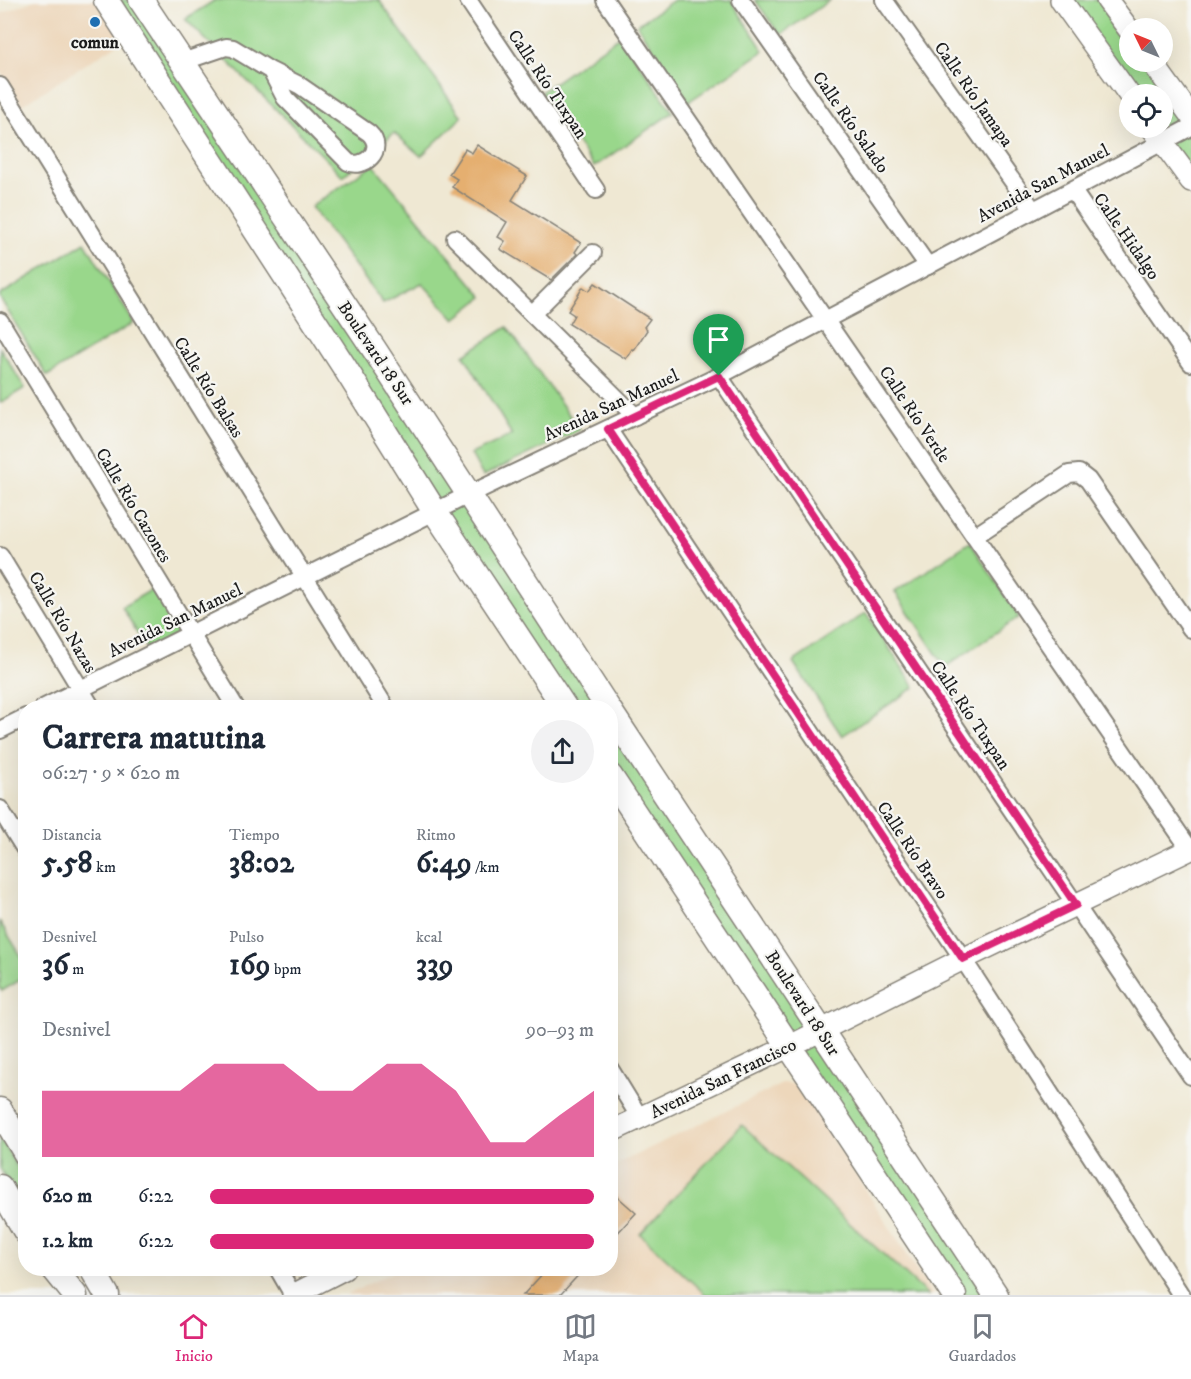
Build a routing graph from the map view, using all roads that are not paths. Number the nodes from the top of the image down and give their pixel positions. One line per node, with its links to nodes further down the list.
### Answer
1 (106, 0): 28 (main road, Boulevard 18 Sur)
2 (141, 0): 10 (main road, Boulevard 18 Sur)
3 (468, 0): 21 (street, Calle Río Tuxpan)
4 (605, 0): 30 (street, Calle Río Verde)
5 (741, 0): 27 (street, Calle Río Salado)
6 (884, 0): 23 (street, Calle Río Jamapa)
7 (1061, 0): 13 (street)
8 (1107, 0): 9 (street)
9 (1120, 18)
10 (182, 62): 11 (street); 26 (main road, Boulevard 18 Sur)
11 (271, 71): 11 (street)
12 (1159, 72): 15 (street)
13 (1121, 84)
14 (0, 86): 44 (street, Calle Río Balsas)
15 (1191, 116)
16 (1191, 127): 17 (street, Avenida San Manuel)
17 (1173, 131)
18 (1153, 138): 22 (street, Avenida San Manuel)
19 (1160, 138): 20 (street)
20 (1191, 181)
21 (596, 190)
22 (1073, 191): 23 (street, Avenida San Manuel); 33 (street, Calle Hidalgo)
23 (1033, 210): 27 (street, Avenida San Manuel)
24 (455, 238): 29 (street)
25 (593, 253): 29 (street)
26 (315, 263): 28 (main road); 32 (main road, Boulevard 18 Sur)
27 (928, 266): 30 (street, Avenida San Manuel)
28 (286, 281): 34 (main road, Boulevard 18 Sur)
29 (532, 314): 37 (street)
30 (826, 318): 35 (street, Avenida San Manuel); 42 (street, Calle Río Verde)
31 (0, 321): 46 (street, Calle Río Cazones)
32 (374, 349): 34 (main road); 36 (main road, Boulevard 18 Sur)
33 (1191, 363)
34 (345, 368): 39 (main road, Boulevard 18 Sur)
35 (719, 376): 37 (street, Avenida San Manuel); 61 (street, Calle Río Tuxpan)
36 (417, 415): 39 (main road); 40 (main road, Boulevard 18 Sur)
37 (635, 416): 38 (street, Avenida San Manuel)
38 (608, 429): 40 (street, Avenida San Manuel); 62 (street, Calle Río Bravo)
39 (387, 436): 41 (main road, Boulevard 18 Sur)
40 (468, 495): 41 (street, Avenida San Manuel); 53 (main road, Boulevard 18 Sur)
41 (435, 512): 44 (street, Avenida San Manuel); 52 (main road, Boulevard 18 Sur)
42 (975, 536): 45 (street); 60 (street, Calle Río Verde)
43 (0, 556): 47 (street, Calle Río Nazas)
44 (305, 578): 46 (street, Avenida San Manuel); 51 (street, Calle Río Balsas)
45 (1191, 629)
46 (191, 635): 47 (street, Avenida San Manuel); 50 (street, Calle Río Cazones)
47 (81, 689): 48 (street, Avenida San Manuel); 49 (street, Calle Río Nazas)
48 (59, 700)
49 (87, 700)
50 (231, 700)
51 (381, 700)
52 (560, 700)
53 (602, 700)
54 (18, 721): 56 (street)
55 (618, 724): 63 (main road, Boulevard 18 Sur)
56 (0, 730)
57 (618, 788): 64 (main road, Boulevard 18 Sur)
58 (0, 809): 59 (street)
59 (18, 838)
60 (1191, 850): 61 (street, Avenida San Francisco)
61 (1076, 905): 62 (street, Avenida San Francisco); 65 (street, Calle Río Tuxpan)
62 (963, 959): 63 (street, Avenida San Francisco); 84 (street, Calle Río Bravo)
63 (822, 1031): 64 (street, Avenida San Francisco); 83 (main road, Boulevard 18 Sur)
64 (790, 1046): 68 (street, Avenida San Francisco); 82 (main road, Boulevard 18 Sur)
65 (1191, 1076)
66 (618, 1082): 68 (street)
67 (0, 1110): 70 (main road)
68 (640, 1118): 69 (street, Avenida San Francisco)
69 (618, 1128)
70 (18, 1140)
71 (0, 1187): 72 (main road)
72 (18, 1218)
73 (50, 1276): 78 (main road)
74 (60, 1276): 79 (main road)
75 (96, 1276): 80 (main road)
76 (282, 1276): 81 (street)
77 (330, 1276): 81 (street)
78 (60, 1295)
79 (75, 1295)
80 (107, 1295)
81 (293, 1295)
82 (954, 1295)
83 (996, 1295)
84 (1181, 1295)

